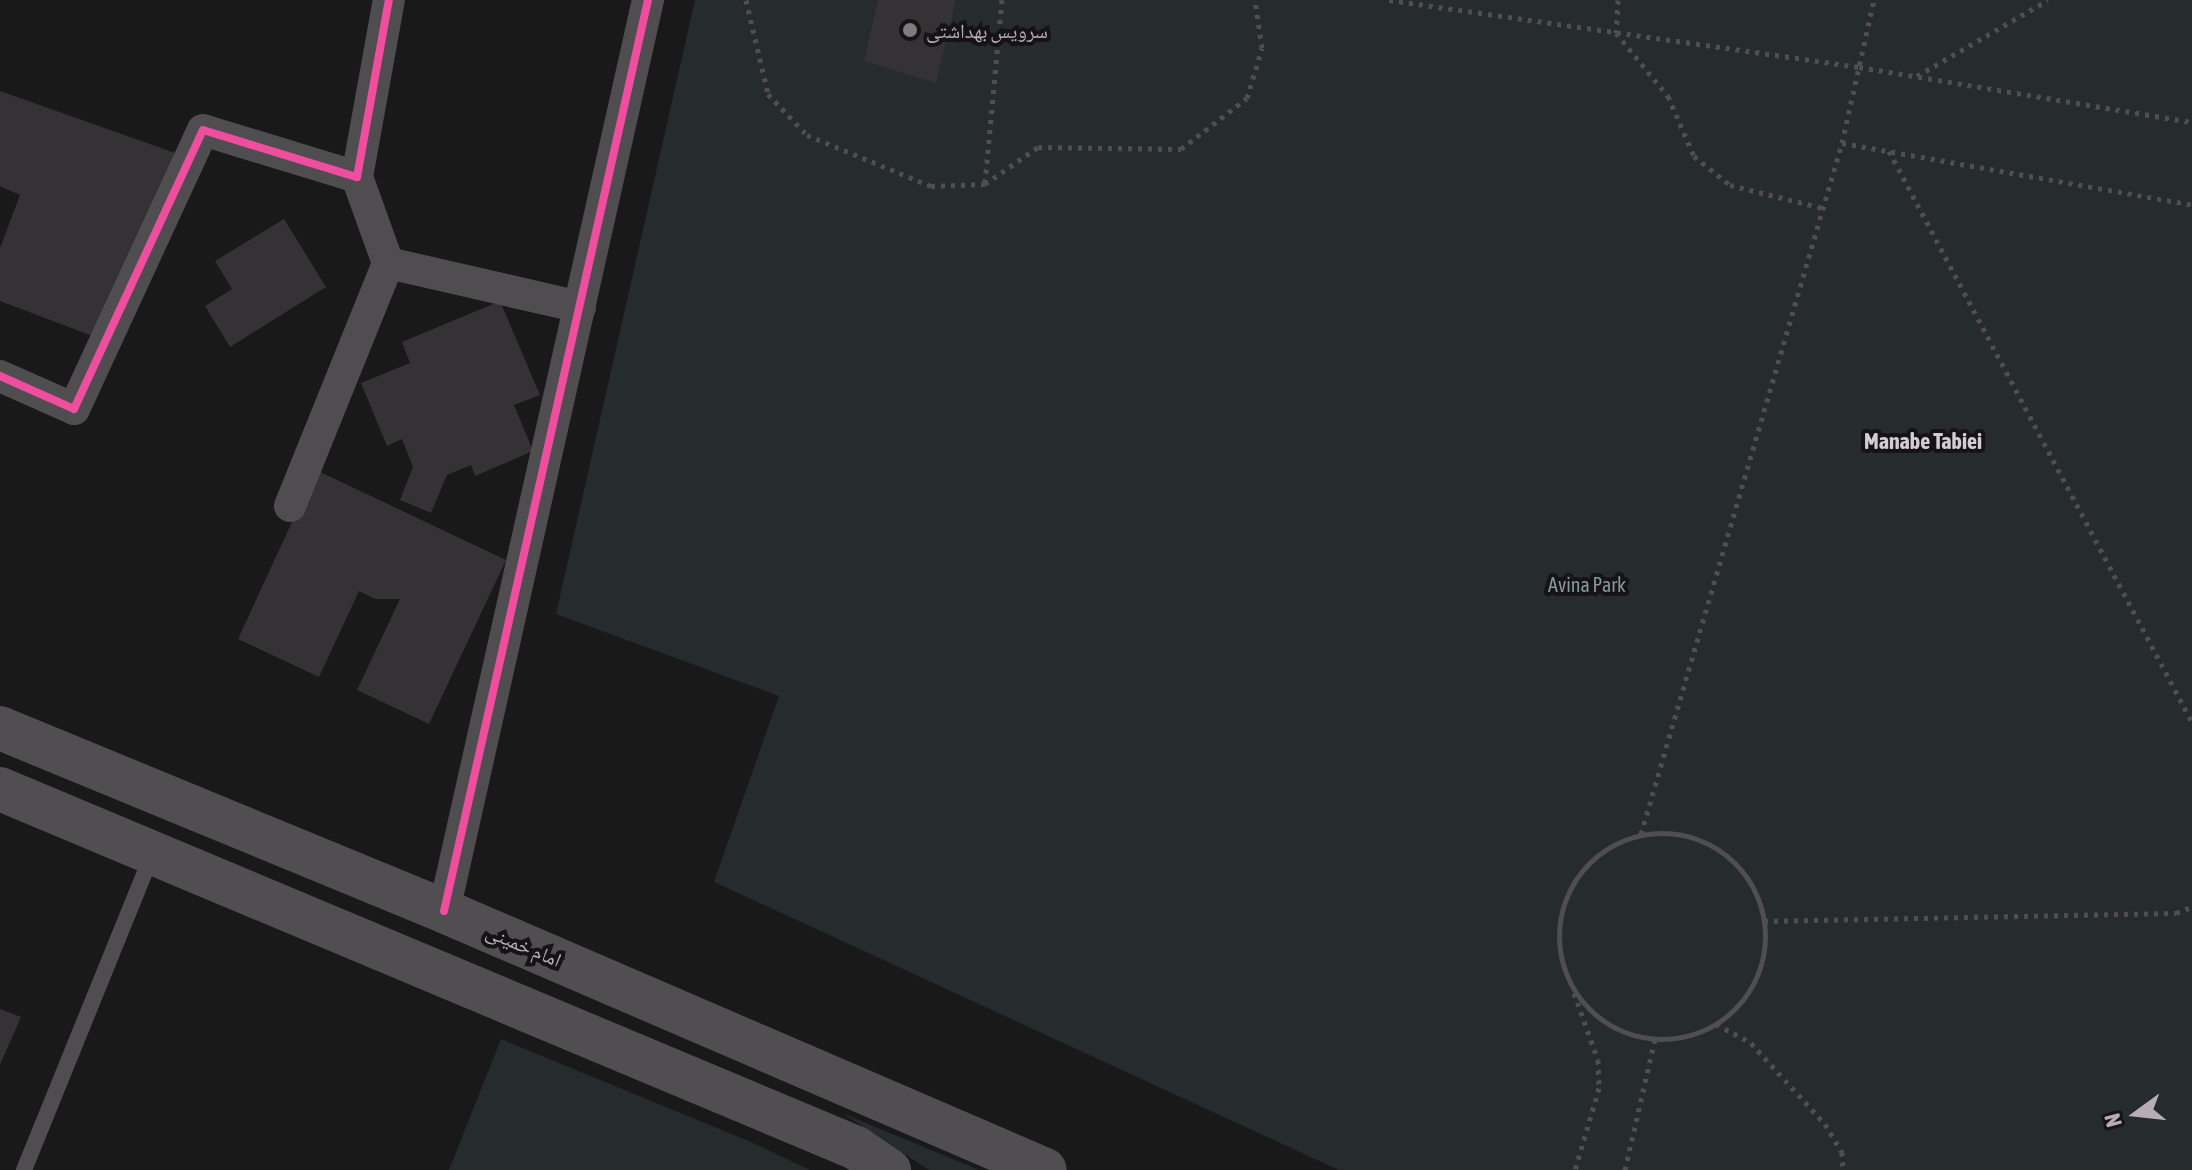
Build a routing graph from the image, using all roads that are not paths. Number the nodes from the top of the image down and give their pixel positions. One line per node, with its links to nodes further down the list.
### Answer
1 (389, 0): 3 (street)
2 (648, 0): 5 (street)
3 (357, 177): 4 (street); 6 (street)
4 (388, 263): 5 (street); 7 (street)
5 (580, 307): 11 (street)
6 (0, 376)
7 (290, 506)
8 (0, 728): 11 (main road, امام خمینی)
9 (0, 789): 10 (main road)
10 (152, 852): 12 (lane); 13 (main road)
11 (444, 911): 14 (main road, امام خمینی)
12 (24, 1170)
13 (889, 1170)
14 (1045, 1170)

